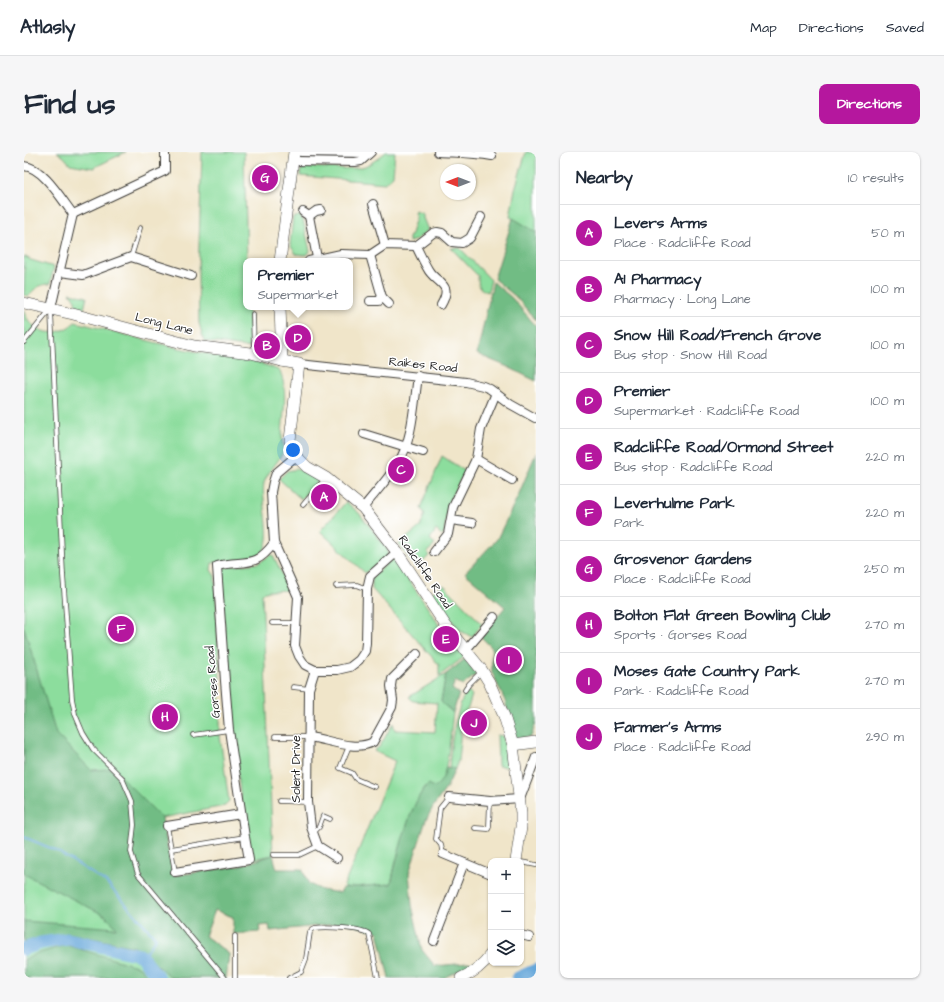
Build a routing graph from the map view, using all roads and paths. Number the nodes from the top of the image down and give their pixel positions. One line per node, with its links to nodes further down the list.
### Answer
1 (165, 152): 12 (street)
2 (301, 152): 3 (street)
3 (369, 152): 8 (street)
4 (438, 152): 5 (street)
5 (447, 152): 6 (street)
6 (479, 153): 7 (street)
7 (492, 156)
8 (294, 157): 19 (main road)
9 (24, 166): 12 (street)
10 (373, 204): 15 (street)
11 (321, 210): 20 (street)
12 (73, 214): 21 (street)
13 (481, 217): 16 (street)
14 (140, 228): 18 (lane)
15 (385, 245): 16 (street); 17 (street)
16 (416, 246): 27 (street)
17 (370, 255): 20 (street); 23 (street)
18 (131, 257): 21 (street); 22 (street)
19 (280, 258)
20 (318, 258)
21 (60, 272): 28 (street)
22 (191, 276)
23 (382, 296): 24 (street); 26 (street)
24 (370, 300)
25 (24, 303): 28 (main road, Long Lane)
26 (389, 304)
27 (441, 305)
28 (51, 308): 31 (lane); 32 (main road, Long Lane); 99 (lane)
29 (280, 310): 33 (main road)
30 (253, 314): 32 (lane)
31 (24, 342)
32 (253, 354): 33 (main road, Long Lane)
33 (283, 362): 34 (main road, Long Lane); 36 (main road)
34 (299, 364): 35 (street, Raikes Road); 36 (main road)
35 (418, 376): 37 (street, Raikes Road); 40 (street)
36 (296, 392): 42 (main road)
37 (496, 393): 38 (street, Raikes Road); 43 (street)
38 (534, 407)
39 (364, 434): 40 (street)
40 (406, 447): 41 (street); 47 (street)
41 (423, 452)
42 (296, 456): 44 (main road, Radcliffe Road); 50 (street)
43 (476, 459): 45 (street); 48 (street)
44 (326, 478): 46 (lane); 47 (main road, Radcliffe Road)
45 (505, 479)
46 (303, 505)
47 (363, 508): 51 (main road, Radcliffe Road)
48 (451, 520): 49 (street); 52 (street)
49 (472, 523)
50 (274, 543): 57 (street); 65 (street, Gorses Road)
51 (397, 552): 54 (street); 58 (main road, Radcliffe Road)
52 (434, 552)
53 (336, 586): 54 (lane)
54 (367, 589): 60 (street)
55 (494, 617): 58 (street)
56 (272, 623): 57 (lane)
57 (297, 623): 60 (street)
58 (467, 652): 61 (main road, Radcliffe Road)
59 (417, 654): 70 (street)
60 (315, 670): 63 (street, Solent Drive)
61 (482, 670): 64 (lane); 71 (main road, Radcliffe Road)
62 (293, 687): 63 (lane)
63 (309, 689): 68 (street, Solent Drive)
64 (465, 690)
65 (229, 730): 66 (lane); 79 (street, Gorses Road)
66 (193, 735)
67 (275, 737): 68 (lane)
68 (308, 737): 70 (street); 78 (street, Solent Drive)
69 (536, 742): 71 (main road)
70 (349, 745): 73 (lane)
71 (513, 745): 75 (main road, Radcliffe Road)
72 (536, 757): 75 (street)
73 (375, 787)
74 (449, 797): 76 (street); 87 (lane)
75 (520, 799): 76 (street); 90 (main road, Radcliffe Road)
76 (490, 800): 82 (lane)
77 (279, 801): 78 (lane)
78 (308, 802): 83 (street, Solent Drive)
79 (241, 814): 81 (street); 84 (street, Gorses Road)
80 (330, 819): 83 (lane)
81 (167, 826): 86 (lane)
82 (475, 828)
83 (313, 833): 85 (street, Solent Drive)
84 (245, 837): 86 (lane); 94 (street, Gorses Road)
85 (318, 846): 88 (lane); 89 (street)
86 (171, 849): 94 (lane)
87 (443, 854): 91 (street)
88 (273, 855)
89 (337, 858)
90 (516, 858)
91 (464, 863): 95 (street); 97 (street)
92 (524, 863): 93 (lane)
93 (536, 865)
94 (175, 872)
95 (488, 873)
96 (235, 936): 100 (lane)
97 (434, 941)
98 (488, 958): 103 (main road)
99 (225, 978)
100 (235, 978)
101 (289, 978): 102 (lane)
102 (378, 978)
103 (461, 978)

